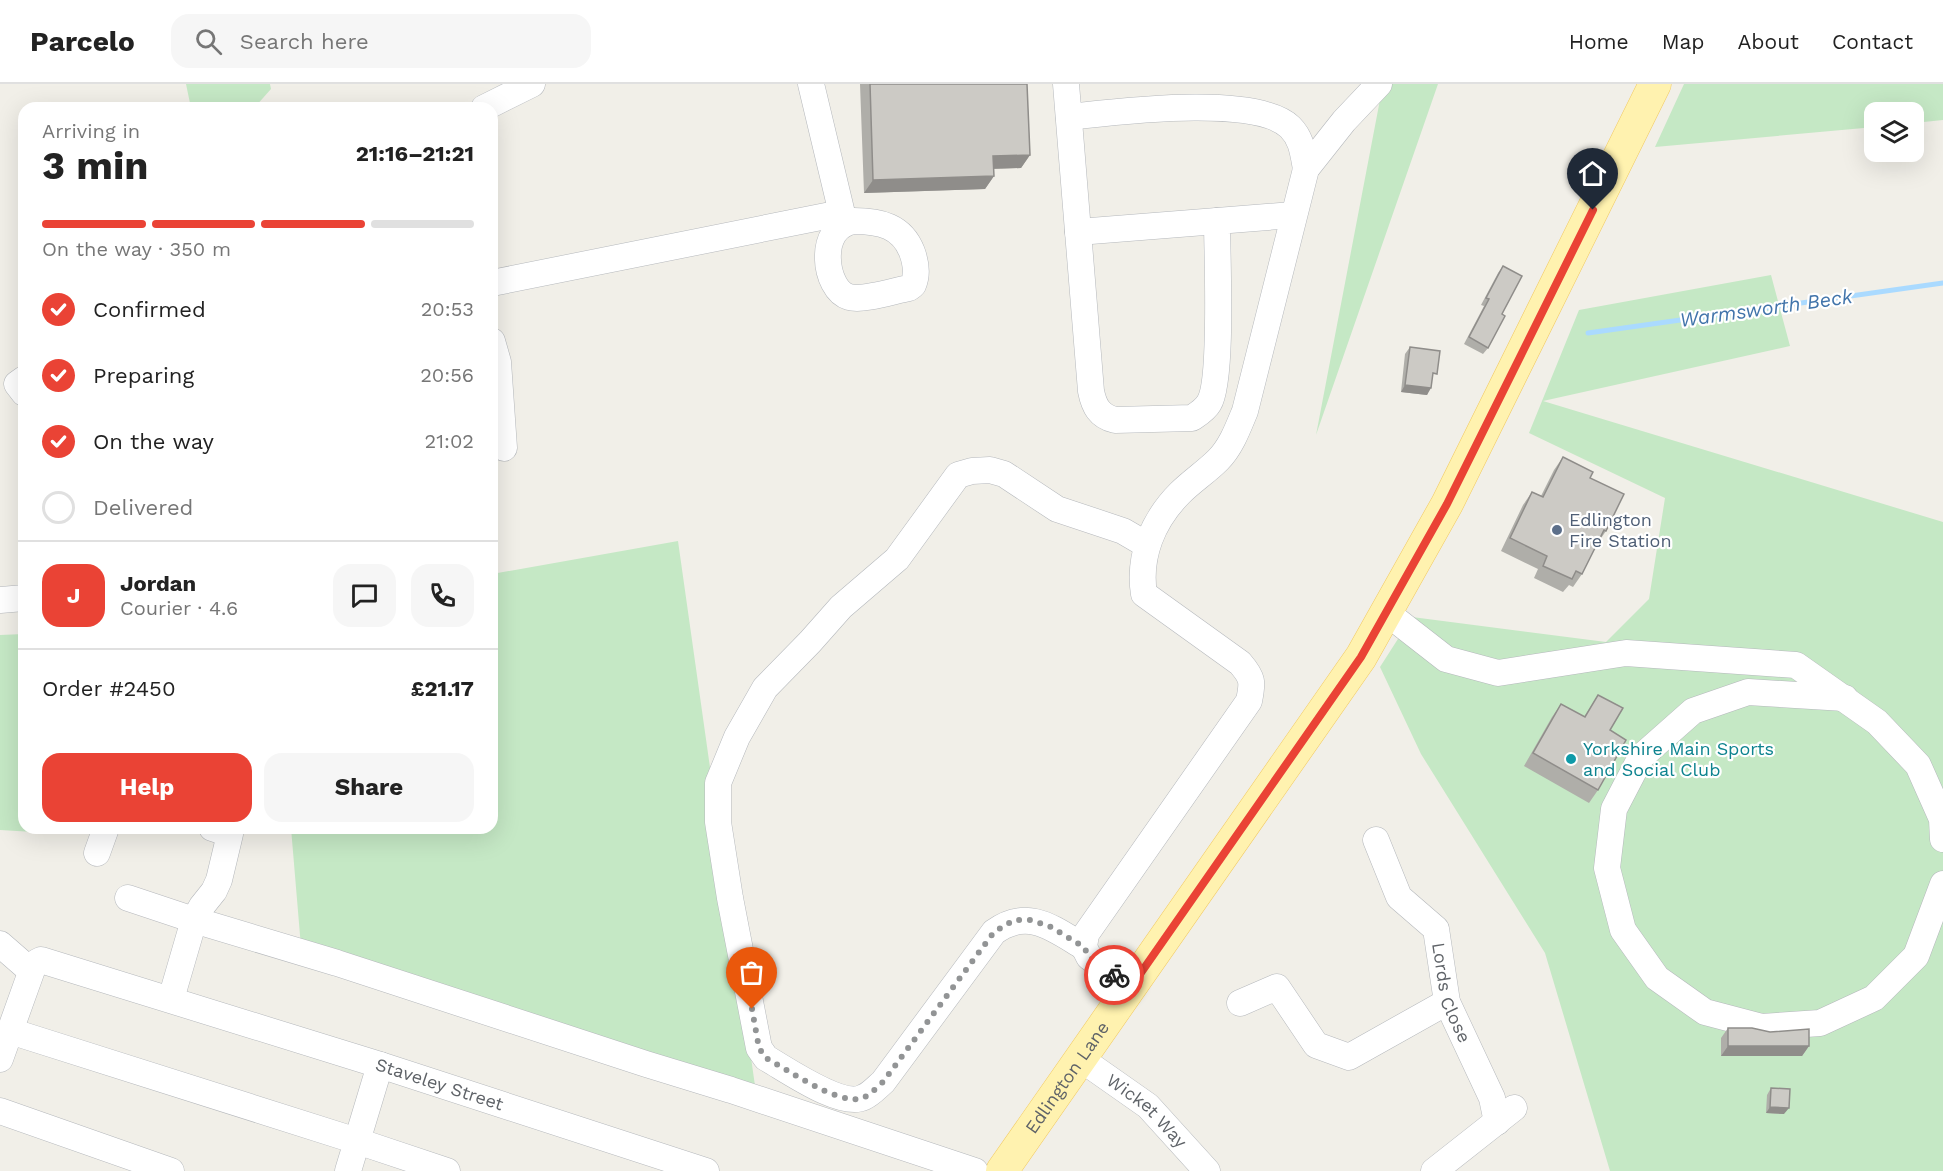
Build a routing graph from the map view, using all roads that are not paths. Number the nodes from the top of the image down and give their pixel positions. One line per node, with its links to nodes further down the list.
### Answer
1 (532, 84): 6 (street)
2 (812, 84): 12 (street)
3 (1066, 84): 7 (street)
4 (1379, 84): 8 (street)
5 (1655, 84): 18 (main road, Edlington Lane)
6 (496, 102)
7 (1069, 117): 8 (street); 11 (street)
8 (1306, 169): 9 (street)
9 (1293, 215): 10 (street); 15 (street)
10 (1217, 221): 11 (street); 11 (street)
11 (1078, 232)
12 (498, 282)
13 (498, 362): 14 (street)
14 (504, 448)
15 (1147, 545): 29 (street); 29 (street)
16 (18, 598): 17 (street)
17 (0, 600)
18 (1387, 613): 19 (street); 31 (main road, Edlington Lane)
19 (1845, 698): 22 (street); 25 (street)
20 (104, 834): 24 (street)
21 (230, 834): 27 (street)
22 (1943, 838)
23 (1376, 840): 33 (street, Lords Close)
24 (97, 853)
25 (1943, 884)
26 (129, 898): 27 (street)
27 (194, 920): 32 (street); 45 (street)
28 (0, 944): 30 (street)
29 (1084, 947): 31 (street)
30 (31, 971): 32 (street, Staveley Street); 35 (street)
31 (1131, 987): 37 (main road, Edlington Lane)
32 (171, 999): 38 (street, Staveley Street)
33 (1447, 1002): 34 (street); 48 (street, Lords Close)
34 (1240, 1003)
35 (9, 1031): 36 (street); 40 (street)
36 (0, 1059)
37 (1081, 1059): 46 (main road, Edlington Lane); 47 (street, Wicket Way)
38 (380, 1065): 40 (street); 44 (street, Staveley Street)
39 (0, 1111): 41 (street)
40 (357, 1141): 42 (street); 43 (street)
41 (164, 1170)
42 (348, 1171)
43 (447, 1171)
44 (706, 1171)
45 (975, 1171)
46 (1002, 1171)
47 (1208, 1171)
48 (1434, 1171)

